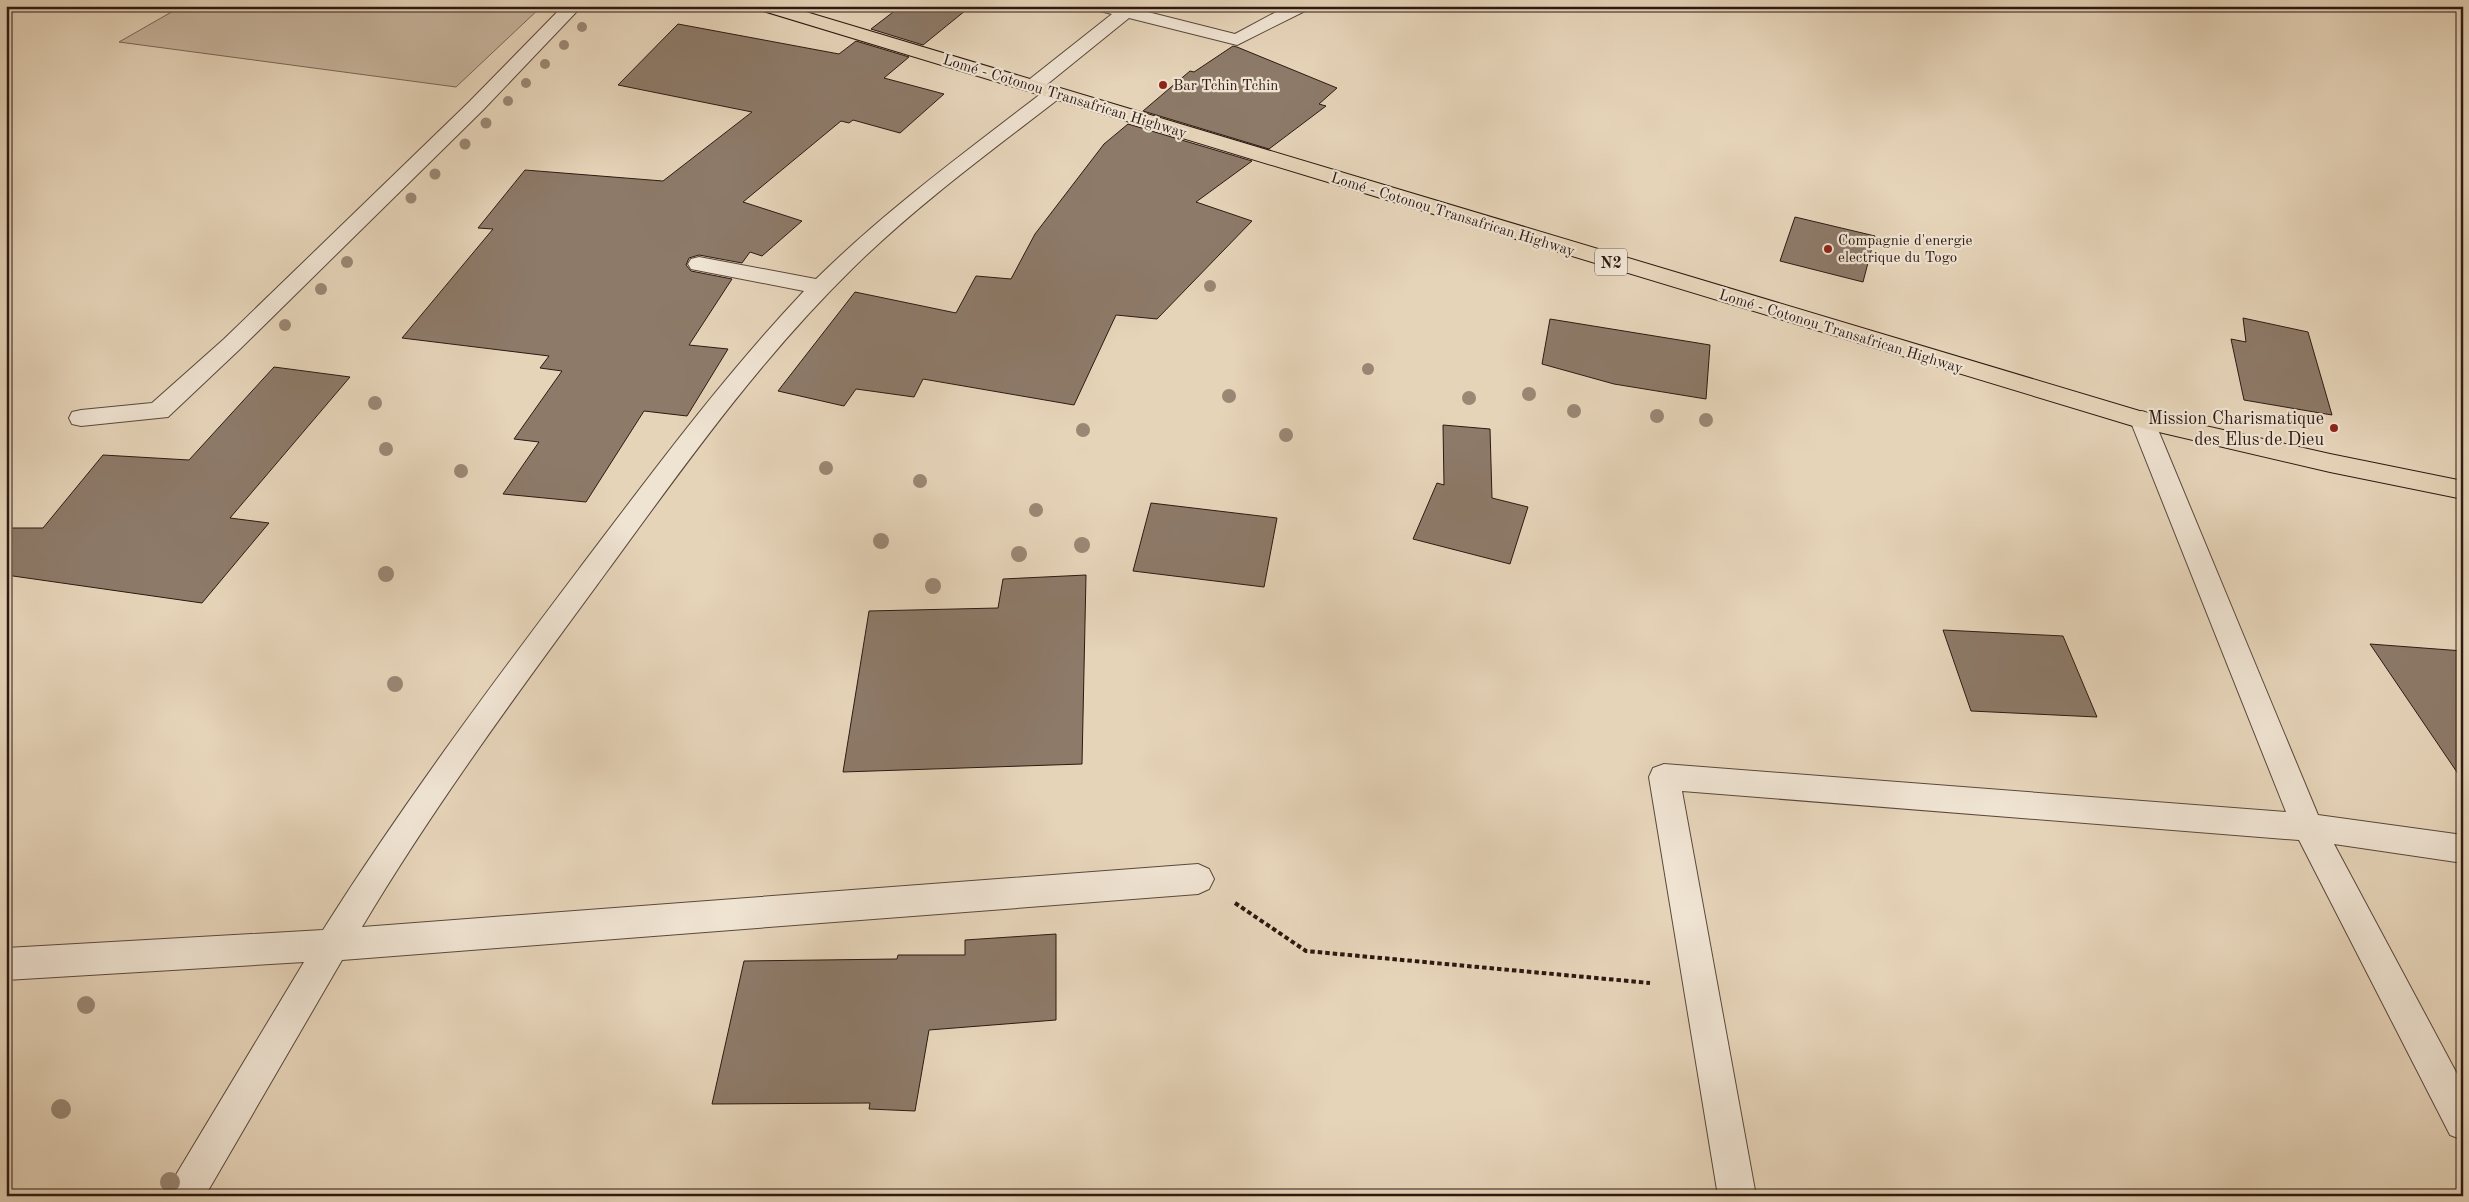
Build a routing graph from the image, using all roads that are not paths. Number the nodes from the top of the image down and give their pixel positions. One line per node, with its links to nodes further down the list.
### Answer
1 (573, 6): 9 (street)
2 (766, 6): 6 (highway, Lomé - Cotonou Transafrican Highway / N2)
3 (1102, 6): 5 (street)
4 (1301, 6): 5 (street)
5 (1126, 12): 6 (street)
6 (1044, 90): 8 (street); 10 (highway, Lomé - Cotonou Transafrican Highway / N2)
7 (698, 264): 8 (street)
8 (820, 288): 15 (street)
9 (81, 418)
10 (2142, 420): 11 (highway, Lomé - Cotonou Transafrican Highway / N2); 12 (street)
11 (2463, 490)
12 (2308, 827): 13 (street); 17 (street); 19 (street)
13 (2463, 849)
14 (1198, 879): 15 (street)
15 (334, 945): 16 (street); 18 (street)
16 (6, 964)
17 (2463, 1122)
18 (184, 1196)
19 (1737, 1196)

